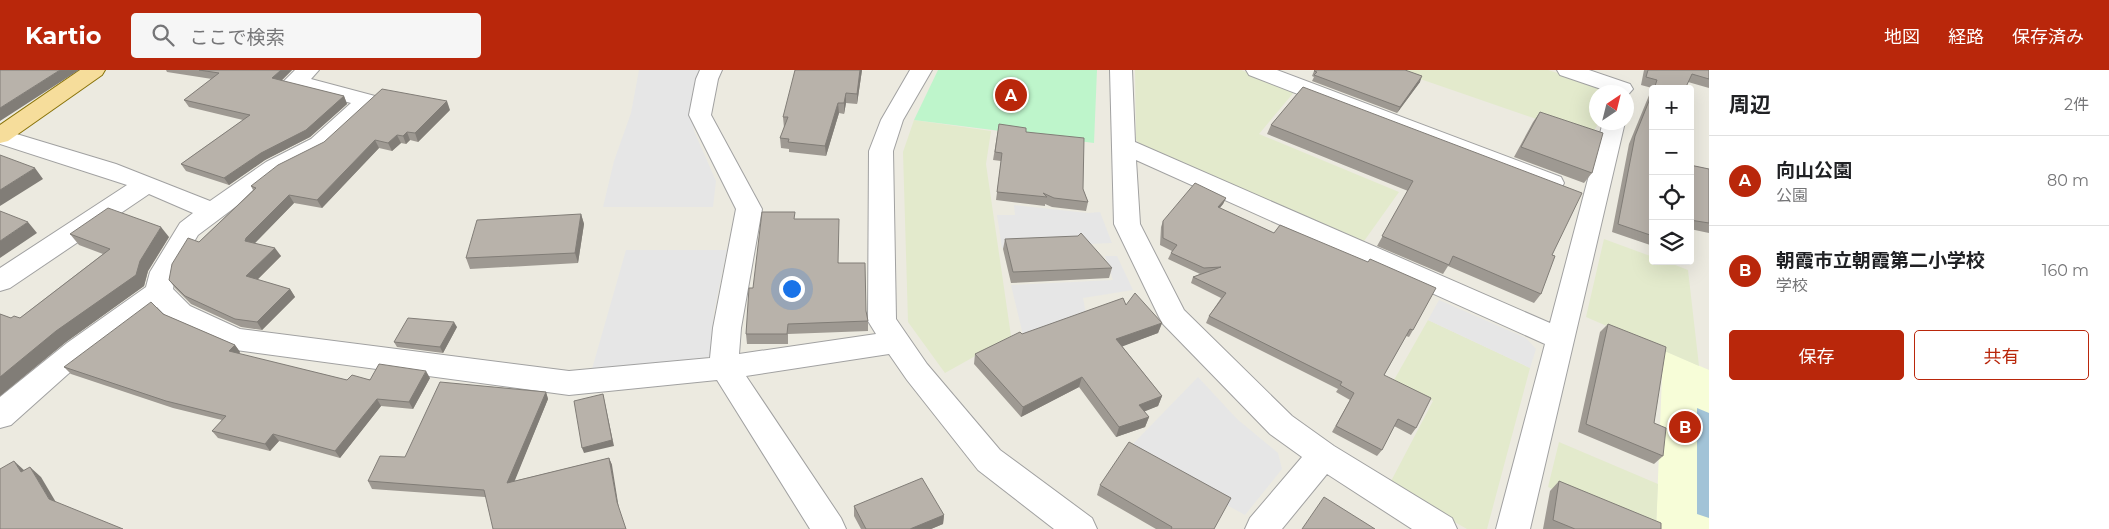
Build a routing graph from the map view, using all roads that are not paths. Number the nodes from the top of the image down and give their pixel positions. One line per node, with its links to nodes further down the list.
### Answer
1 (94, 70): 10 (main road)
2 (308, 70): 14 (street)
3 (711, 70): 19 (street)
4 (921, 70): 18 (street)
5 (1121, 70): 11 (street)
6 (1257, 70): 13 (street)
7 (1568, 70): 8 (street)
8 (1613, 85)
9 (1610, 130): 13 (street)
10 (0, 136): 12 (street)
11 (1123, 145): 17 (street); 21 (street)
12 (146, 184): 14 (street); 15 (street)
13 (1580, 193): 17 (street)
14 (212, 212): 16 (street)
15 (0, 281)
16 (160, 292): 19 (street); 20 (street)
17 (1560, 339): 26 (street)
18 (896, 342): 19 (street); 23 (street)
19 (724, 366): 22 (street)
20 (0, 416)
21 (1323, 455): 24 (street); 25 (street)
22 (829, 529)
23 (1080, 529)
24 (1262, 529)
25 (1440, 529)
26 (1513, 529)

